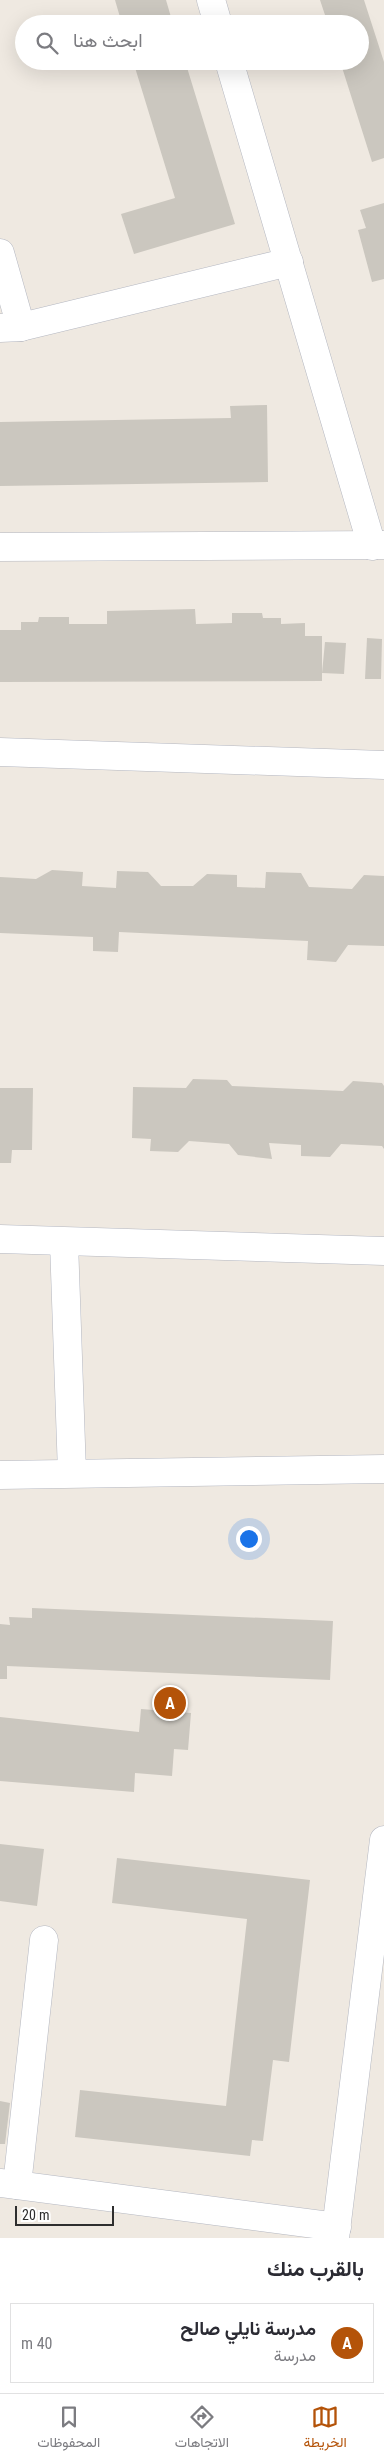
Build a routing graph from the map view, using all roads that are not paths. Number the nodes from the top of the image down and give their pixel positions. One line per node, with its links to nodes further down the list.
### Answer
1 (211, 0): 2 (street)
2 (215, 15)
3 (232, 70): 5 (street)
4 (0, 253): 6 (street)
5 (289, 262): 6 (street); 7 (street)
6 (10, 328)
7 (378, 546): 8 (street)
8 (0, 547)
9 (0, 752): 10 (street)
10 (384, 766)
11 (0, 1239): 12 (street)
12 (64, 1242): 13 (street); 15 (street)
13 (384, 1251)
14 (384, 1469): 15 (street)
15 (72, 1473): 16 (street)
16 (0, 1475)
17 (384, 1840): 20 (street)
18 (44, 1940): 19 (street)
19 (9, 2184): 20 (street)
20 (336, 2232)

